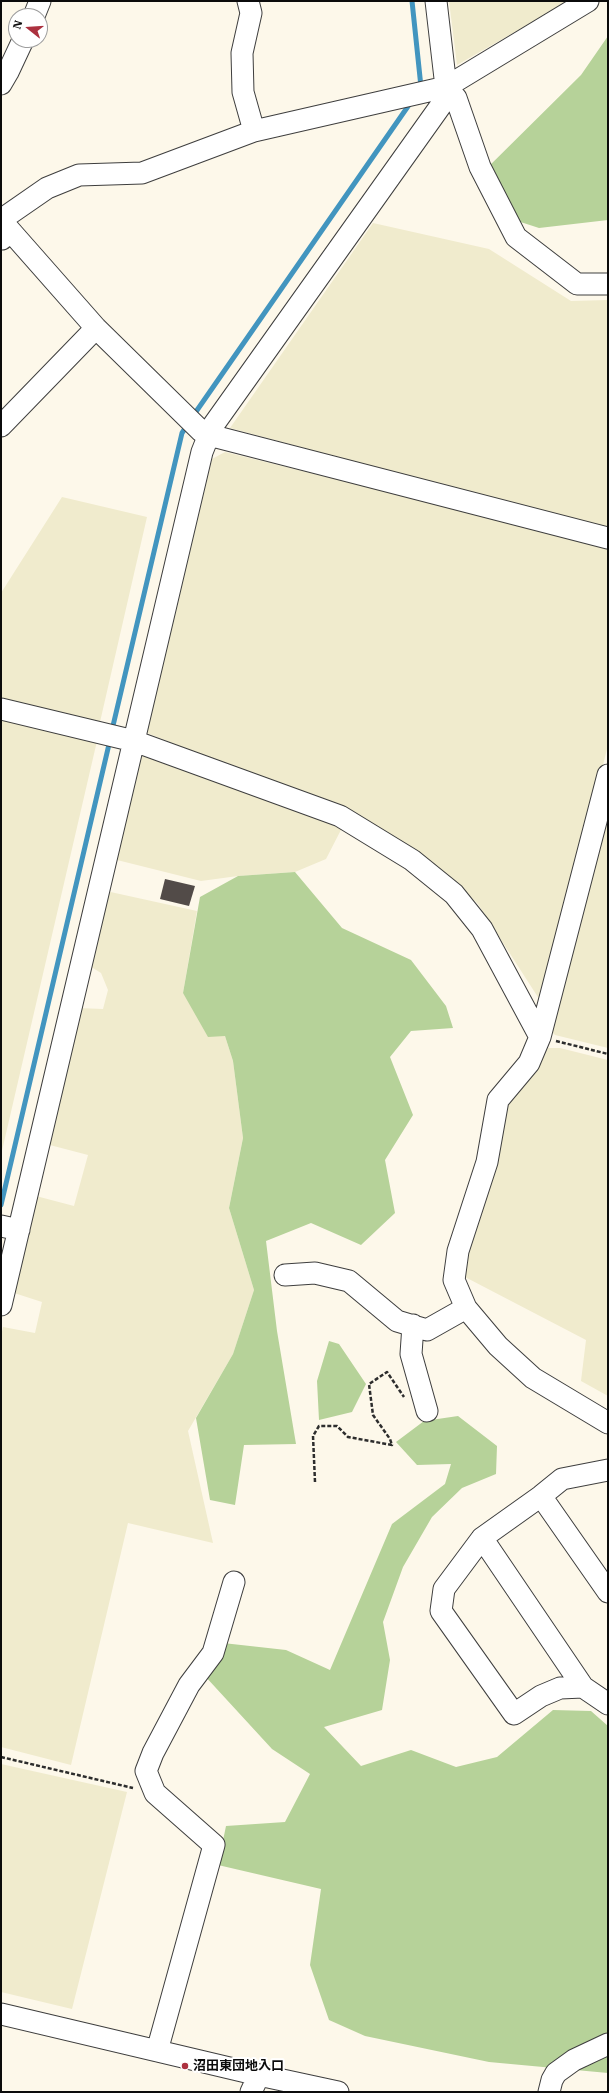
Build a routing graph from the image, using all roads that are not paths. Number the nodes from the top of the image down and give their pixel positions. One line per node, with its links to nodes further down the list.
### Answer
1 (248, 1): 7 (street)
2 (436, 1): 6 (street)
3 (588, 1): 6 (street)
4 (19, 48): 5 (street)
5 (1, 84)
6 (446, 87): 7 (street); 9 (street); 12 (street)
7 (254, 131): 8 (street)
8 (4, 234): 10 (street)
9 (608, 284)
10 (96, 328): 11 (street); 12 (street)
11 (1, 426)
12 (205, 433): 13 (street); 15 (street)
13 (608, 538)
14 (1, 709): 15 (street)
15 (134, 741): 17 (street); 18 (street)
16 (608, 774): 17 (street)
17 (540, 1037): 21 (street)
18 (10, 1228): 20 (street)
19 (286, 1275): 22 (street)
20 (1, 1306)
21 (466, 1308): 22 (street); 24 (street)
22 (412, 1326): 23 (street)
23 (427, 1411)
24 (608, 1423)
25 (608, 1470): 26 (street)
26 (541, 1496): 27 (street); 29 (street)
27 (482, 1538): 30 (street); 30 (street)
28 (234, 1582): 34 (street)
29 (608, 1592)
30 (583, 1688): 31 (street)
31 (608, 1704)
32 (1, 2014): 34 (street)
33 (608, 2044): 38 (street)
34 (157, 2051): 35 (street)
35 (255, 2084): 36 (street)
36 (309, 2089): 37 (street)
37 (338, 2092)
38 (549, 2092)

